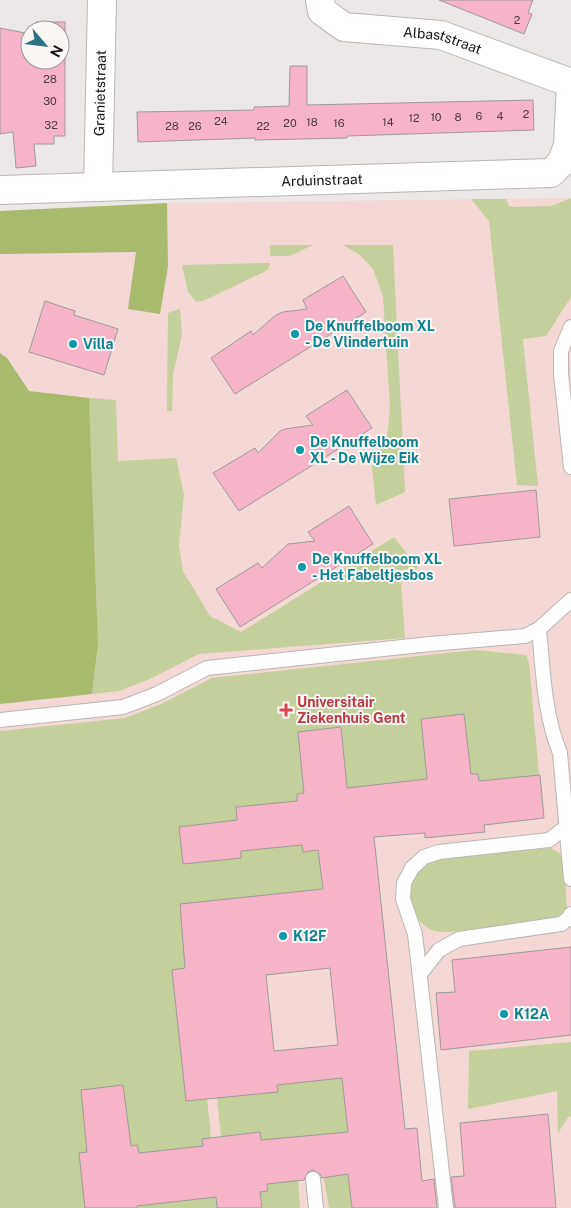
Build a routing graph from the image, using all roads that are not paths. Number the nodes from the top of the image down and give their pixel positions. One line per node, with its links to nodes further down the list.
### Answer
1 (100, 0): 5 (street, Granietstraat)
2 (320, 0): 3 (street, Albaststraat)
3 (571, 85): 4 (street, Arduinstraat)
4 (567, 164): 5 (street, Arduinstraat)
5 (98, 187): 6 (street, Arduinstraat)
6 (0, 190)
7 (571, 327): 8 (lane)
8 (571, 468)
9 (571, 601): 10 (lane)
10 (539, 629): 11 (lane); 12 (lane)
11 (0, 720)
12 (566, 752): 13 (lane)
13 (566, 828): 14 (lane); 16 (lane)
14 (571, 879)
15 (571, 914): 16 (lane)
16 (420, 974): 19 (lane)
17 (312, 1179): 18 (lane)
18 (316, 1208)
19 (446, 1208)

